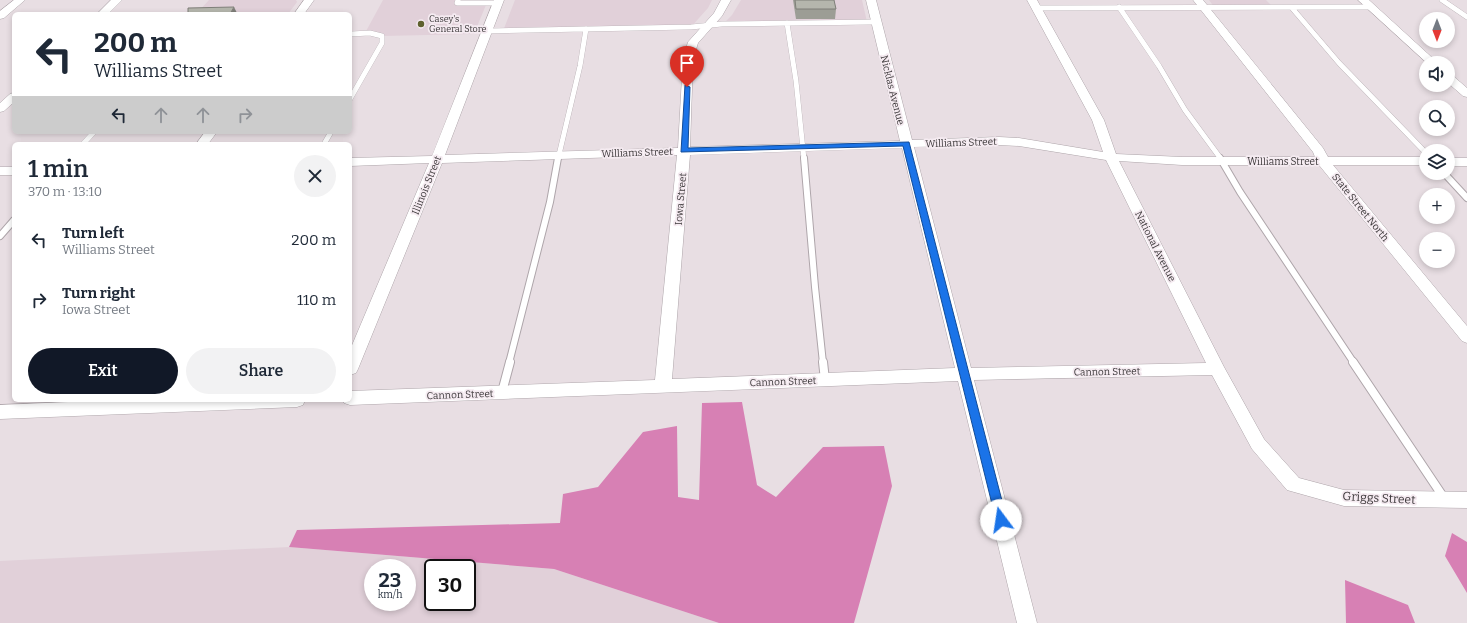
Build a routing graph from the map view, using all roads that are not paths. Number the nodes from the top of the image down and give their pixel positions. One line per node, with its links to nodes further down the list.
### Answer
1 (20, 0): 16 (street)
2 (117, 0): 14 (street)
3 (310, 0): 15 (street)
4 (458, 0): 8 (lane)
5 (726, 0): 20 (street, Iowa Street)
6 (870, 0): 18 (street, Nicklas Avenue)
7 (1442, 0): 17 (lane)
8 (499, 1): 22 (street, Illinois Street)
9 (1201, 3): 12 (lane); 13 (lane); 39 (street, State Street North)
10 (1367, 3): 13 (lane); 24 (street)
11 (1034, 4): 12 (lane); 37 (street, National Avenue)
12 (1119, 7): 40 (lane)
13 (1292, 8): 33 (lane)
14 (104, 12)
15 (301, 12)
16 (0, 16)
17 (1467, 17)
18 (876, 22): 19 (lane); 32 (street, Nicklas Avenue)
19 (787, 24): 20 (lane); 34 (lane)
20 (706, 26): 21 (lane); 35 (street, Iowa Street)
21 (586, 29): 22 (lane); 36 (lane)
22 (487, 31): 38 (street, Illinois Street)
23 (352, 34): 27 (lane)
24 (1425, 56)
25 (1455, 83): 26 (street)
26 (1467, 94)
27 (352, 96)
28 (12, 98): 29 (street)
29 (0, 109)
30 (92, 134): 31 (lane)
31 (85, 142)
32 (907, 144): 34 (street, Williams Street); 37 (street, Williams Street); 54 (street, Nicklas Avenue)
33 (1419, 146)
34 (804, 147): 35 (street, Williams Street); 55 (lane)
35 (684, 151): 36 (street, Williams Street); 56 (street, Iowa Street)
36 (559, 154): 38 (street, Williams Street); 57 (lane)
37 (1111, 157): 40 (street, Williams Street); 53 (street, National Avenue)
38 (437, 159): 42 (street, Williams Street); 52 (street, Illinois Street)
39 (1323, 160): 40 (street, Williams Street); 41 (street, Williams Street); 51 (street, State Street North)
40 (1222, 161): 62 (lane)
41 (1419, 161)
42 (352, 162)
43 (1455, 162): 44 (street)
44 (1467, 162)
45 (12, 170): 46 (street)
46 (0, 171)
47 (1450, 180): 48 (lane)
48 (1467, 198)
49 (12, 222): 50 (lane)
50 (0, 236)
51 (1467, 337)
52 (352, 364)
53 (1217, 369): 54 (street, Cannon Street); 61 (street, National Avenue)
54 (964, 374): 55 (street, Cannon Street); 64 (street, Nicklas Avenue)
55 (825, 380): 56 (street, Cannon Street)
56 (663, 386): 57 (street, Cannon Street)
57 (502, 392): 58 (street, Cannon Street)
58 (352, 398)
59 (174, 402): 60 (street)
60 (5, 410)
61 (1293, 484): 62 (street, Griggs Street)
62 (1445, 500): 63 (street, Griggs Street)
63 (1467, 500)
64 (1027, 623)

